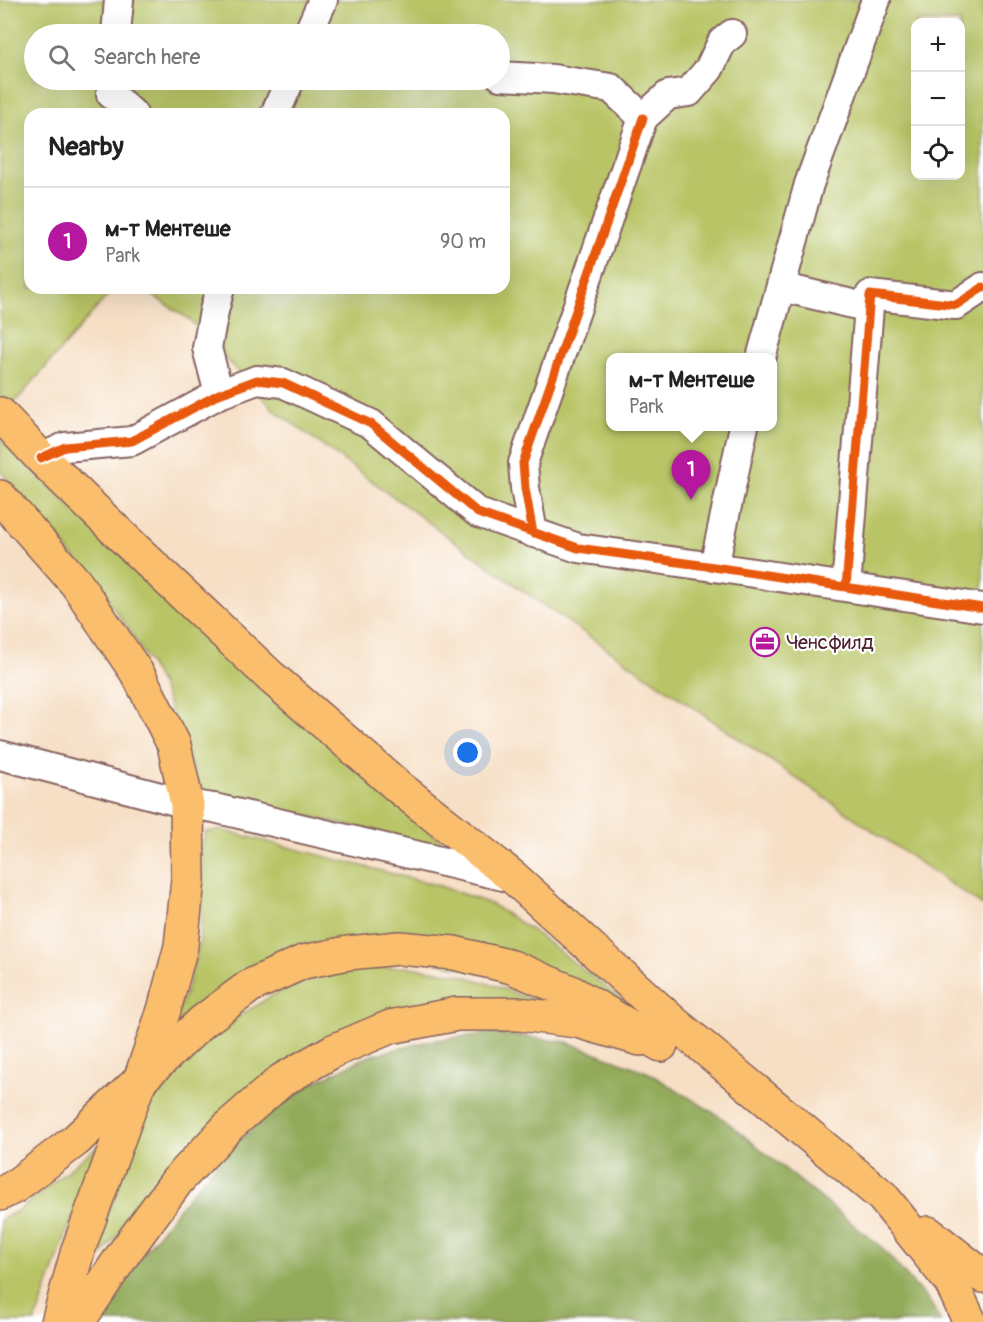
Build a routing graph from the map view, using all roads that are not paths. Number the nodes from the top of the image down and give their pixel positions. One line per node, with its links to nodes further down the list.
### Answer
1 (119, 0): 4 (street)
2 (323, 0): 5 (street)
3 (876, 0): 14 (street)
4 (117, 24)
5 (312, 24)
6 (732, 34): 12 (street)
7 (510, 77): 12 (street)
8 (111, 90): 10 (street)
9 (286, 90): 11 (street)
10 (126, 108)
11 (278, 108)
12 (643, 118): 23 (street)
13 (983, 286): 16 (street)
14 (781, 287): 16 (street); 17 (street)
15 (218, 294): 18 (street)
16 (869, 308): 25 (street)
17 (762, 353)
18 (219, 394): 21 (street); 23 (street)
19 (0, 414): 21 (main road)
20 (743, 431): 24 (street)
21 (41, 458): 29 (main road)
22 (0, 496): 28 (main road)
23 (533, 533): 24 (street)
24 (714, 567): 25 (street)
25 (846, 587): 26 (street)
26 (983, 608)
27 (0, 755): 28 (street)
28 (187, 804): 29 (street); 31 (main road)
29 (514, 878): 32 (main road)
30 (661, 1045): 31 (main road); 32 (main road); 37 (main road)
31 (140, 1080): 33 (main road); 36 (main road)
32 (753, 1089): 34 (main road)
33 (0, 1194)
34 (882, 1196): 35 (main road); 38 (main road)
35 (983, 1276)
36 (58, 1322)
37 (78, 1322)
38 (970, 1322)

